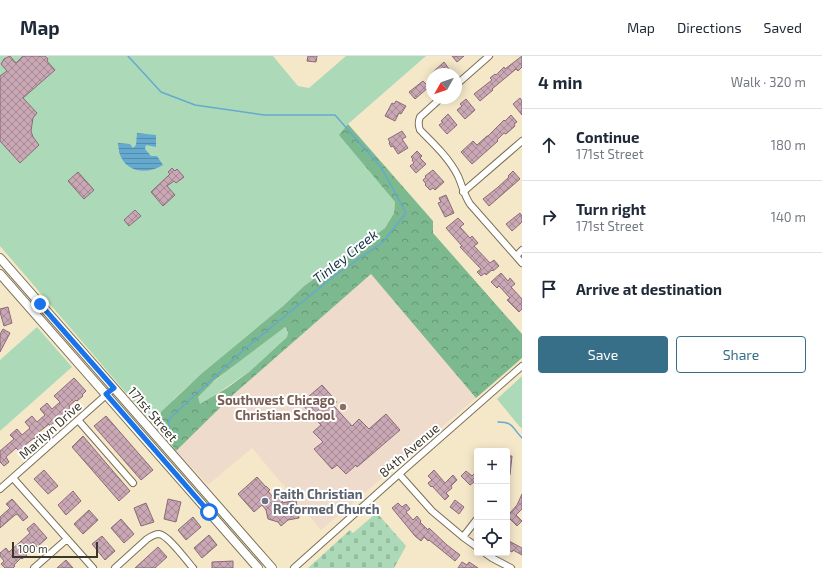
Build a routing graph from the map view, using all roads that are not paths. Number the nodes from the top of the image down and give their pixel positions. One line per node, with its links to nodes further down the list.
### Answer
1 (489, 56): 2 (street)
2 (462, 80)
3 (434, 104): 5 (street)
4 (522, 141): 5 (street)
5 (463, 192): 7 (street)
6 (522, 250): 7 (street)
7 (516, 256): 9 (street)
8 (0, 258): 12 (street, 171st Street)
9 (522, 263)
10 (0, 274): 13 (street, 171st Street)
11 (522, 366): 15 (street, 84th Avenue)
12 (114, 388): 13 (street, Marilyn Drive); 29 (street, 171st Street)
13 (106, 394): 14 (street, Marilyn Drive); 28 (street, 171st Street)
14 (78, 420): 16 (street, Marilyn Drive); 17 (street)
15 (399, 474): 20 (street); 30 (street, 84th Avenue)
16 (13, 478): 18 (street, Marilyn Drive); 21 (street)
17 (133, 483)
18 (0, 489)
19 (476, 520): 20 (street)
20 (463, 537): 22 (street)
21 (67, 539): 24 (street); 25 (street)
22 (474, 545)
23 (489, 556): 31 (street)
24 (34, 568)
25 (93, 568)
26 (115, 568): 27 (street)
27 (193, 568)
28 (258, 568)
29 (272, 568)
30 (294, 568)
31 (511, 568)

